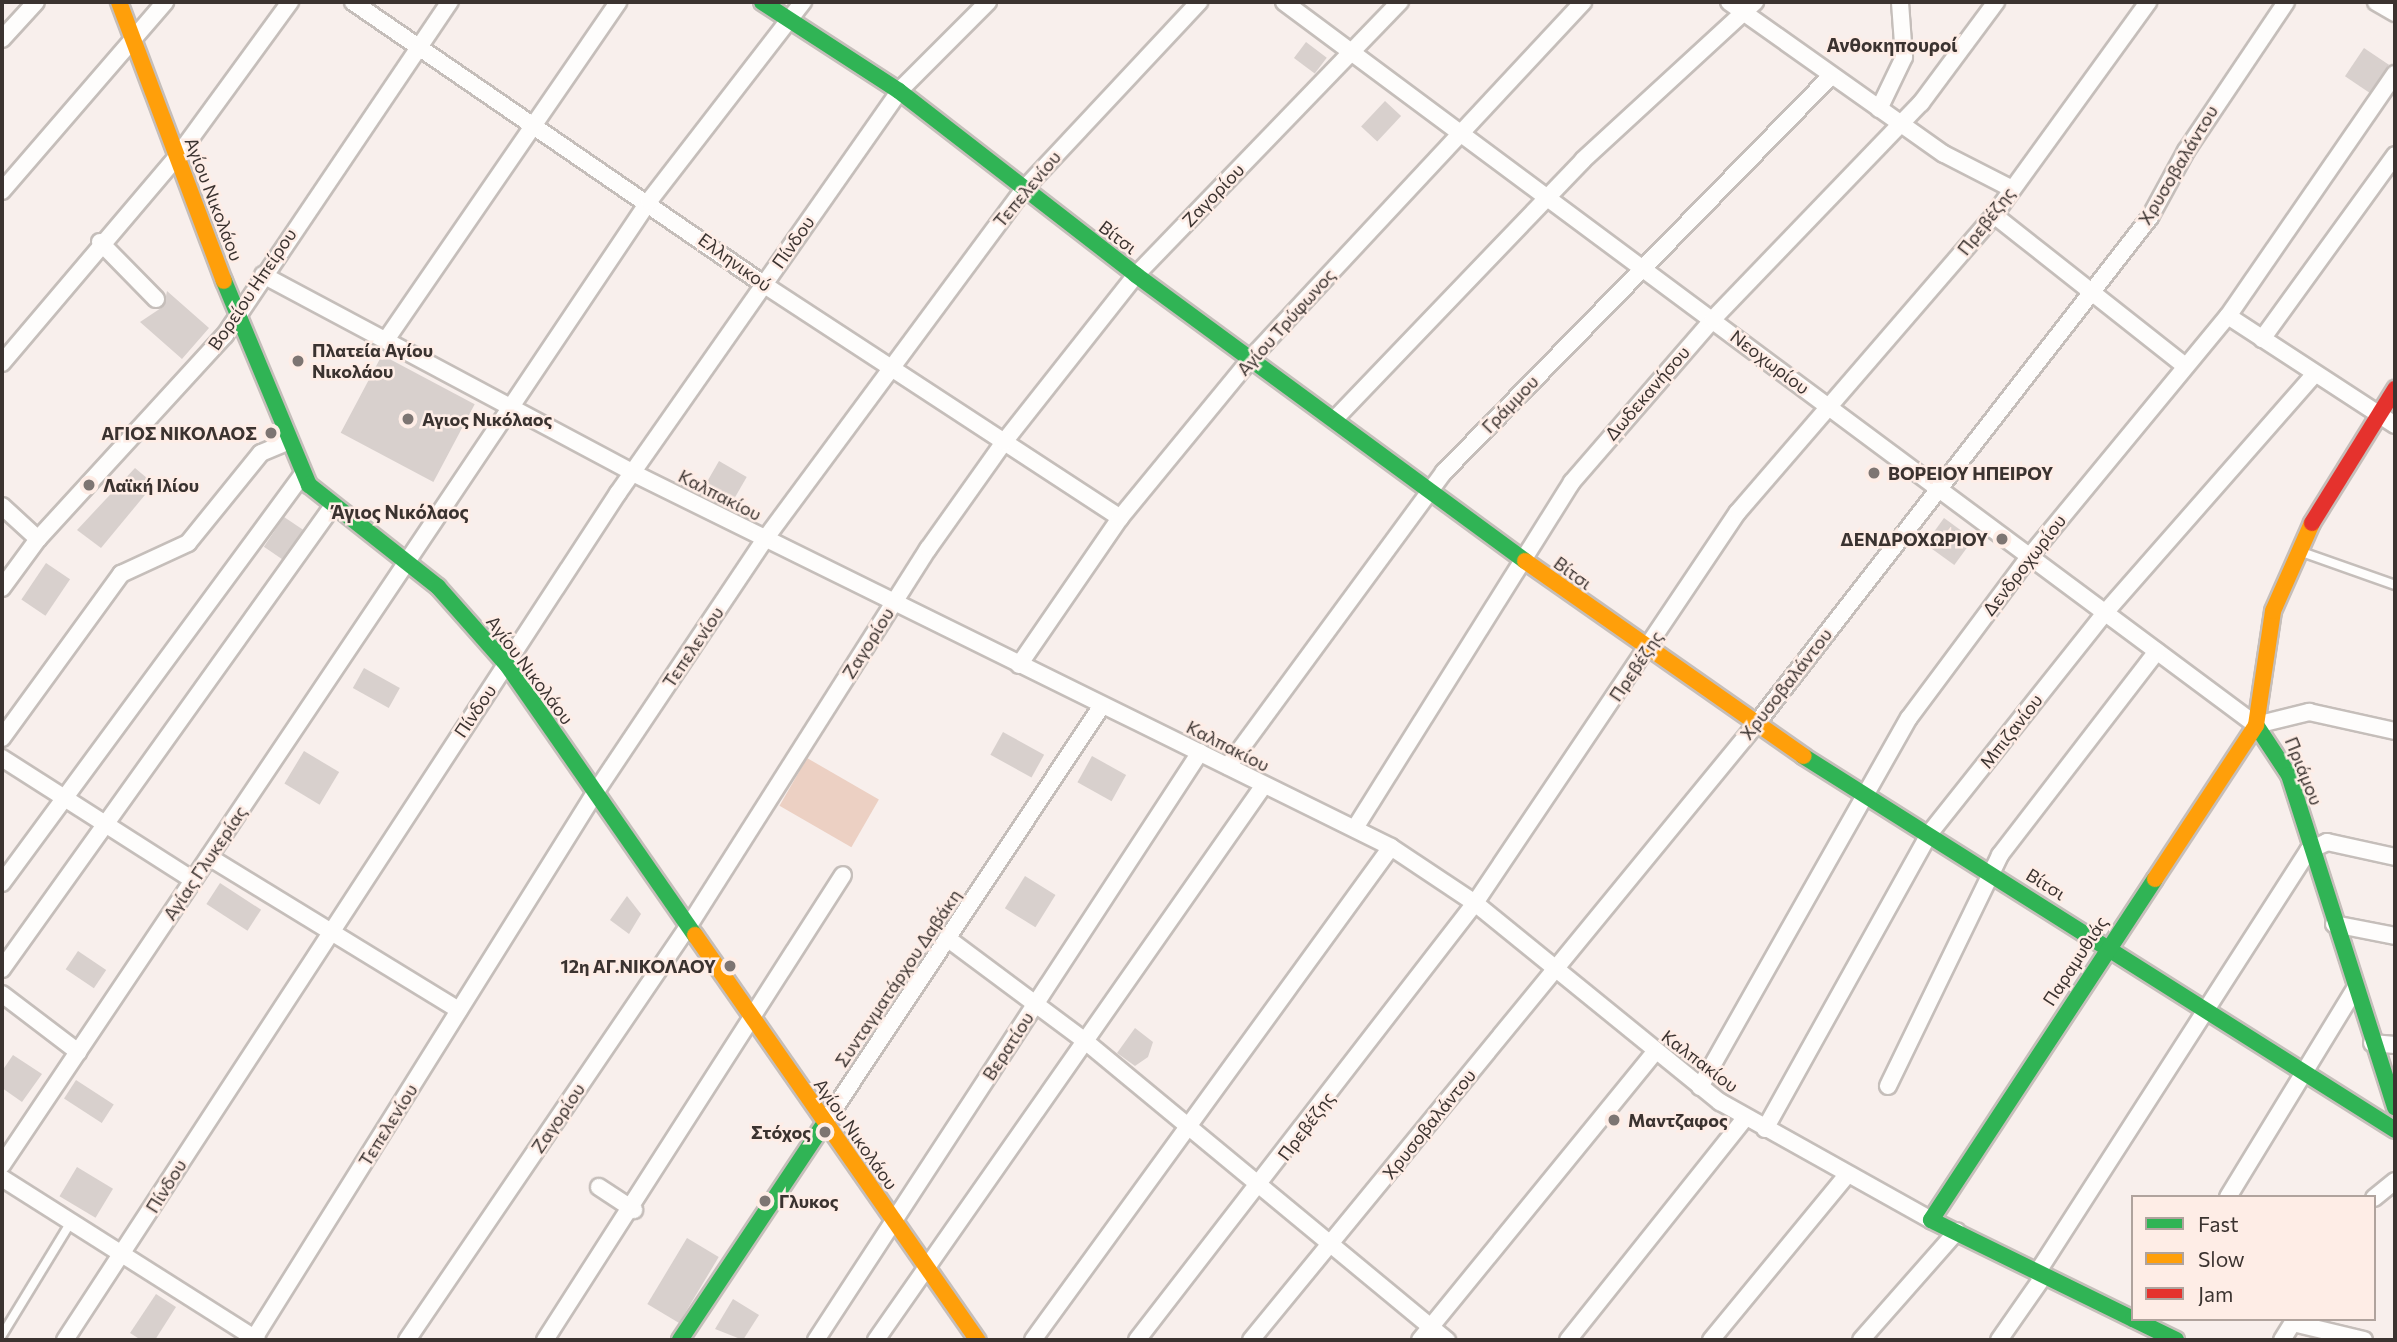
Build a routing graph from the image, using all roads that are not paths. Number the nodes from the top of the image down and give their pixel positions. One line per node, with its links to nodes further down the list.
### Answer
1 (36, 2): 24 (street)
2 (119, 2): 23 (street, Αγίου Νικολάου)
3 (166, 2): 23 (street)
4 (290, 2): 35 (street)
5 (353, 2): 25 (street, Ελληνικού)
6 (450, 2): 25 (street, Βορείου Ηπείρου)
7 (618, 2): 31 (street)
8 (762, 2): 22 (street, Βίτσι)
9 (803, 2): 22 (street, Αγίας Γλυκερίας)
10 (988, 2): 29 (street, Πίνδου)
11 (1199, 2): 36 (street, Τεπελενίου)
12 (1283, 2): 26 (street, Νεοχωρίου)
13 (1399, 2): 26 (street, Ζαγορίου)
14 (1583, 2): 33 (street, Αγίου Τρύφωνος)
15 (1900, 2): 30 (street)
16 (1996, 2): 32 (street, Δωδεκανήσου)
17 (2148, 2): 37 (street, Πρεβέζης)
18 (2287, 2): 47 (street, Χρυσοβαλάντου)
19 (2376, 2): 21 (street)
20 (1742, 5): 28 (street); 39 (street)
21 (2395, 13)
22 (791, 15): 29 (street, Βίτσι); 40 (street, Αγίας Γλυκερίας)
23 (133, 37): 35 (street, Αγίου Νικολάου); 38 (street)
24 (2, 39)
25 (419, 47): 31 (street, Ελληνικού); 44 (street, Βορείου Ηπείρου)
26 (1351, 49): 33 (street, Νεοχωρίου); 45 (street, Ζαγορίου)
27 (2395, 74): 50 (street, Δενδροχωρίου)
28 (1831, 76): 30 (street); 43 (street, Γράμμου)
29 (899, 91): 36 (street, Βίτσι); 46 (street, Πίνδου)
30 (1879, 109): 32 (street)
31 (538, 123): 40 (street, Ελληνικού); 53 (street)
32 (1900, 124): 37 (street); 51 (street, Δωδεκανήσου)
33 (1460, 132): 39 (street, Νεοχωρίου); 54 (street, Αγίου Τρύφωνος)
34 (2395, 155): 52 (street)
35 (177, 158): 42 (street); 49 (street, Αγίου Νικολάου)
36 (1025, 188): 45 (street, Βίτσι); 57 (street, Τεπελενίου)
37 (2011, 189): 41 (street, Πρεβέζης)
38 (2, 191)
39 (1546, 197): 43 (street, Νεοχωρίου); 63 (street)
40 (649, 201): 46 (street, Ελληνικού); 60 (street, Αγίας Γλυκερίας)
41 (1993, 215): 47 (street); 61 (street, Πρεβέζης)
42 (100, 242): 48 (street); 55 (street)
43 (1642, 265): 51 (street, Νεοχωρίου); 70 (street, Γράμμου)
44 (263, 275): 49 (street, Βορείου Ηπείρου); 53 (street, Καλπακίου)
45 (1136, 275): 54 (street, Βίτσι); 66 (street, Ζαγορίου)
46 (763, 284): 57 (street, Ελληνικού); 68 (street, Πίνδου)
47 (2088, 293): 56 (street); 69 (street, Χρυσοβαλάντου)
48 (156, 299)
49 (236, 313): 65 (street, Αγίου Νικολάου); 74 (street, Βορείου Ηπείρου)
50 (2228, 316): 52 (street); 56 (street, Δενδροχωρίου)
51 (1713, 318): 61 (street, Νεοχωρίου); 78 (street, Δωδεκανήσου)
52 (2262, 338): 58 (street)
53 (386, 340): 60 (street, Καλπακίου)
54 (1253, 356): 63 (street, Βίτσι); 73 (street, Αγίου Τρύφωνος)
55 (2, 363)
56 (2185, 366): 77 (street, Δενδροχωρίου)
57 (887, 367): 66 (street, Ελληνικού); 75 (street, Τεπελενίου)
58 (2315, 374): 62 (street); 83 (street, Μπιζανίου)
59 (2395, 390): 62 (street)
60 (514, 409): 68 (street, Καλπακίου); 79 (street, Αγίας Γλυκερίας)
61 (1831, 409): 69 (street, Νεοχωρίου); 84 (street, Πρεβέζης)
62 (2377, 415): 64 (street); 76 (street)
63 (1334, 420): 70 (street, Βίτσι)
64 (2395, 425)
65 (287, 442): 67 (street, Αγίου Νικολάου); 92 (street)
66 (1004, 442): 73 (street, Ελληνικού); 82 (street, Ζαγορίου)
67 (303, 474): 72 (street, Αγίου Νικολάου); 99 (street)
68 (635, 474): 75 (street, Καλπακίου); 86 (street, Πίνδου)
69 (1935, 489): 77 (street, Νεοχωρίου); 89 (street, Χρυσοβαλάντου)
70 (1428, 491): 78 (street, Βίτσι); 95 (street, Γράμμου)
71 (2, 506): 74 (street)
72 (332, 508): 79 (street, Αγίου Νικολάου); 100 (street)
73 (1120, 518): 87 (street, Αγίου Τρύφωνος)
74 (38, 539): 81 (street, Βορείου Ηπείρου)
75 (765, 539): 82 (street, Καλπακίου); 97 (street, Τεπελενίου)
76 (2299, 551): 80 (lane); 90 (street)
77 (2029, 557): 83 (street, Νεοχωρίου); 98 (street, Δενδροχωρίου)
78 (1523, 561): 84 (street, Βίτσι); 101 (street, Δωδεκανήσου)
79 (408, 562): 86 (street, Αγίου Νικολάου); 105 (street, Αγίας Γλυκερίας)
80 (2395, 585)
81 (2, 588)
82 (893, 603): 87 (street, Καλπακίου); 113 (street, Ζαγορίου)
83 (2103, 615): 85 (street, Νεοχωρίου); 102 (street, Μπιζανίου)
84 (1647, 650): 89 (street, Βίτσι); 111 (street, Πρεβέζης)
85 (2157, 651): 90 (street, Νεοχωρίου); 107 (street)
86 (507, 665): 97 (street, Αγίου Νικολάου); 114 (street, Πίνδου)
87 (1019, 665): 88 (street, Καλπακίου)
88 (1101, 707): 93 (street, Καλπακίου); 116 (street, Συνταγματάρχου Δαβάκη)
89 (1756, 723): 98 (street, Βίτσι); 119 (street, Χρυσοβαλάντου)
90 (2256, 725): 91 (street); 103 (street, Πριάμου); 117 (street, Παραμυθιάς)
91 (2395, 732)
92 (2, 738)
93 (1200, 752): 95 (street, Καλπακίου); 122 (street, Βερατίου)
94 (2, 758): 99 (street)
95 (1228, 766): 96 (street, Καλπακίου)
96 (1264, 785): 101 (street, Καλπακίου); 126 (street)
97 (595, 793): 113 (street, Αγίου Νικολάου); 124 (street, Τεπελενίου)
98 (1861, 795): 102 (street, Βίτσι); 133 (street, Δενδροχωρίου)
99 (64, 799): 100 (street); 110 (street)
100 (106, 824): 109 (street); 118 (street)
101 (1355, 828): 104 (street, Καλπακίου)
102 (1929, 834): 107 (street, Βίτσι); 138 (street, Μπιζανίου)
103 (2312, 846): 106 (street); 112 (street, Πριάμου); 123 (street)
104 (1391, 847): 111 (street, Καλπακίου); 137 (street)
105 (209, 857): 109 (street, Αγίας Γλυκερίας); 114 (street)
106 (2395, 858)
107 (1991, 872): 117 (street, Βίτσι); 132 (street)
108 (843, 876): 125 (street)
109 (193, 880): 129 (street, Αγίας Γλυκερίας)
110 (2, 883)
111 (1475, 903): 119 (street, Καλπακίου); 145 (street, Πρεβέζης)
112 (2334, 923): 115 (street); 120 (street, Πριάμου)
113 (688, 927): 125 (street, Αγίου Νικολάου); 164 (street, Ζαγορίου)
114 (327, 931): 124 (street); 154 (street, Πίνδου)
115 (2395, 936)
116 (947, 938): 122 (street); 136 (street, Συνταγματάρχου Δαβάκη)
117 (2108, 945): 123 (street, Βίτσι); 150 (street, Παραμυθιάς)
118 (2, 969)
119 (1556, 970): 130 (street, Καλπακίου); 153 (street, Χρυσοβαλάντου)
120 (2356, 987): 127 (street, Πριάμου); 131 (street)
121 (2, 994): 129 (street)
122 (1036, 1004): 126 (street); 149 (street, Βερατίου)
123 (2208, 1009): 131 (street, Βίτσι); 156 (street)
124 (460, 1010): 163 (street, Τεπελενίου)
125 (750, 1017): 136 (street, Αγίου Νικολάου); 148 (street)
126 (1084, 1041): 137 (street); 155 (street)
127 (2372, 1043): 128 (street); 134 (street, Πριάμου)
128 (2395, 1045)
129 (78, 1052): 140 (street, Αγίας Γλυκερίας)
130 (1655, 1052): 133 (street, Καλπακίου); 160 (street)
131 (2304, 1074): 139 (street, Βίτσι); 146 (street)
132 (1888, 1086)
133 (1700, 1087): 135 (street, Καλπακίου)
134 (2395, 1108)
135 (1745, 1118): 138 (street, Καλπακίου); 175 (street)
136 (824, 1124): 149 (street, Αγίου Νικολάου); 166 (street, Συνταγματάρχου Δαβάκη)
137 (1185, 1127): 145 (street); 170 (street)
138 (1765, 1129): 141 (street, Καλπακίου)
139 (2395, 1130)
140 (2, 1166)
141 (1846, 1176): 150 (street, Καλπακίου); 176 (street)
142 (2, 1178): 151 (street)
143 (2395, 1181): 147 (street)
144 (599, 1187): 148 (street)
145 (1259, 1189): 153 (street); 171 (street, Πρεβέζης)
146 (2229, 1195)
147 (2376, 1196)
148 (634, 1210): 165 (street)
149 (893, 1220): 155 (street, Αγίου Νικολάου); 167 (street, Βερατίου)
150 (1931, 1220): 152 (street, Καλπακίου)
151 (71, 1222): 154 (street); 161 (lane)
152 (1957, 1231): 156 (street, Καλπακίου); 177 (street)
153 (1332, 1242): 160 (street); 172 (street, Χρυσοβαλάντου)
154 (123, 1255): 162 (street, Πίνδου); 163 (street)
155 (927, 1268): 168 (street); 169 (street, Αγίου Νικολάου)
156 (2040, 1275): 157 (street, Καλπακίου); 178 (street)
157 (2131, 1316)
158 (2142, 1321): 179 (street, Καλπακίου)
159 (2294, 1321): 180 (street); 181 (street)
160 (1431, 1326): 173 (street); 174 (street)
161 (2, 1335)
162 (65, 1340)
163 (255, 1340)
164 (407, 1340)
165 (545, 1340)
166 (680, 1340)
167 (816, 1340)
168 (876, 1340)
169 (978, 1340)
170 (1033, 1340)
171 (1137, 1340)
172 (1251, 1340)
173 (1420, 1340)
174 (1447, 1340)
175 (1568, 1340)
176 (1711, 1340)
177 (1861, 1340)
178 (1999, 1340)
179 (2176, 1340)
180 (2282, 1340)
181 (2364, 1340)

